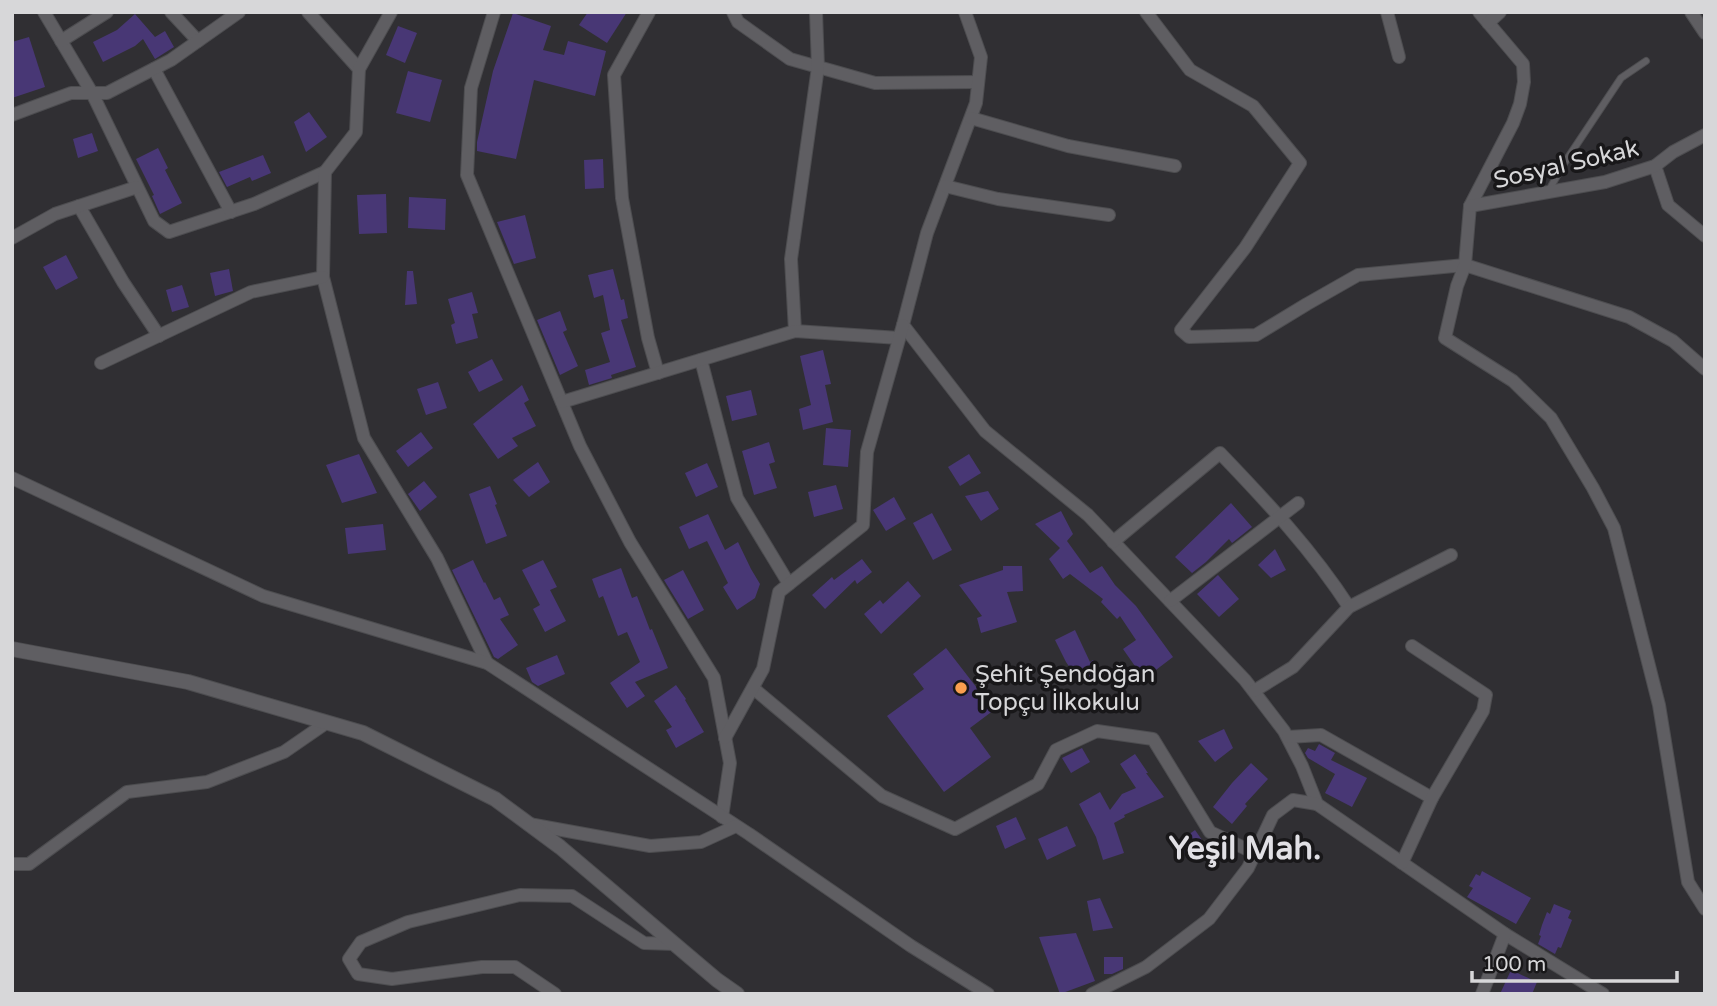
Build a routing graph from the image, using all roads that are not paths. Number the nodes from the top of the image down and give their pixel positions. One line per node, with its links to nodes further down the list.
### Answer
1 (44, 12): 19 (street)
2 (107, 12): 19 (street)
3 (171, 12): 20 (street)
4 (239, 12): 20 (street)
5 (308, 12): 25 (street)
6 (391, 12): 25 (street)
7 (495, 12): 52 (street)
8 (649, 12): 51 (street)
9 (733, 12): 23 (street)
10 (817, 12): 23 (street)
11 (965, 12): 26 (street)
12 (1146, 12): 43 (street)
13 (1387, 12): 21 (street)
14 (1479, 12): 17 (street)
15 (1500, 12): 17 (street)
16 (1691, 12): 18 (street)
17 (1488, 23): 38 (street)
18 (1705, 33)
19 (61, 41): 27 (street)
20 (198, 41): 24 (street)
21 (1399, 57)
22 (1646, 61): 36 (lane)
23 (818, 67): 26 (street); 45 (street)
24 (154, 69): 27 (street); 39 (street)
25 (359, 69): 33 (street)
26 (978, 82): 29 (street)
27 (92, 93): 28 (street); 35 (street)
28 (12, 114)
29 (971, 118): 31 (street); 34 (street)
30 (1705, 135): 32 (street, Sosyal Sokak)
31 (1175, 166)
32 (1655, 166): 36 (street, Sosyal Sokak); 41 (street)
33 (325, 172): 39 (street); 44 (street)
34 (945, 186): 40 (street); 46 (street)
35 (137, 187): 37 (street); 39 (street)
36 (1548, 192): 38 (street, Sosyal Sokak)
37 (79, 206): 42 (street); 47 (street)
38 (1470, 206): 43 (street)
39 (231, 212)
40 (1109, 215)
41 (1705, 236)
42 (12, 238)
43 (1465, 265): 50 (street); 77 (street)
44 (323, 277): 47 (street); 63 (street)
45 (795, 331): 46 (street); 48 (street)
46 (901, 331): 56 (street); 58 (street)
47 (159, 336): 49 (street)
48 (701, 360): 51 (street); 58 (street)
49 (101, 363)
50 (1705, 369)
51 (658, 373): 52 (street)
52 (562, 402): 68 (street)
53 (12, 478): 63 (street)
54 (1298, 503): 55 (street)
55 (1281, 517): 56 (street); 59 (street); 60 (street)
56 (1113, 542): 59 (street)
57 (1451, 555): 60 (street)
58 (789, 584): 64 (street)
59 (1170, 601): 65 (street)
60 (1349, 607): 65 (street)
61 (1412, 646): 69 (street)
62 (12, 649): 66 (street)
63 (487, 663): 71 (street)
64 (753, 688): 68 (street); 74 (street)
65 (1254, 691): 67 (street)
66 (326, 723): 72 (street); 76 (street)
67 (1288, 737): 69 (street); 70 (street)
68 (725, 738): 71 (street)
69 (1432, 798): 75 (street)
70 (1317, 804): 74 (street); 75 (street)
71 (722, 817): 73 (street)
72 (528, 824): 73 (street); 79 (street)
73 (736, 826): 83 (street)
74 (1255, 853): 84 (street)
75 (1402, 863): 78 (street)
76 (12, 864)
77 (1705, 909)
78 (1505, 934): 80 (street); 85 (street)
79 (675, 944): 81 (street); 82 (street)
80 (1583, 988): 86 (street)
81 (555, 994)
82 (737, 994)
83 (988, 994)
84 (1092, 994)
85 (1482, 994)
86 (1603, 994)

